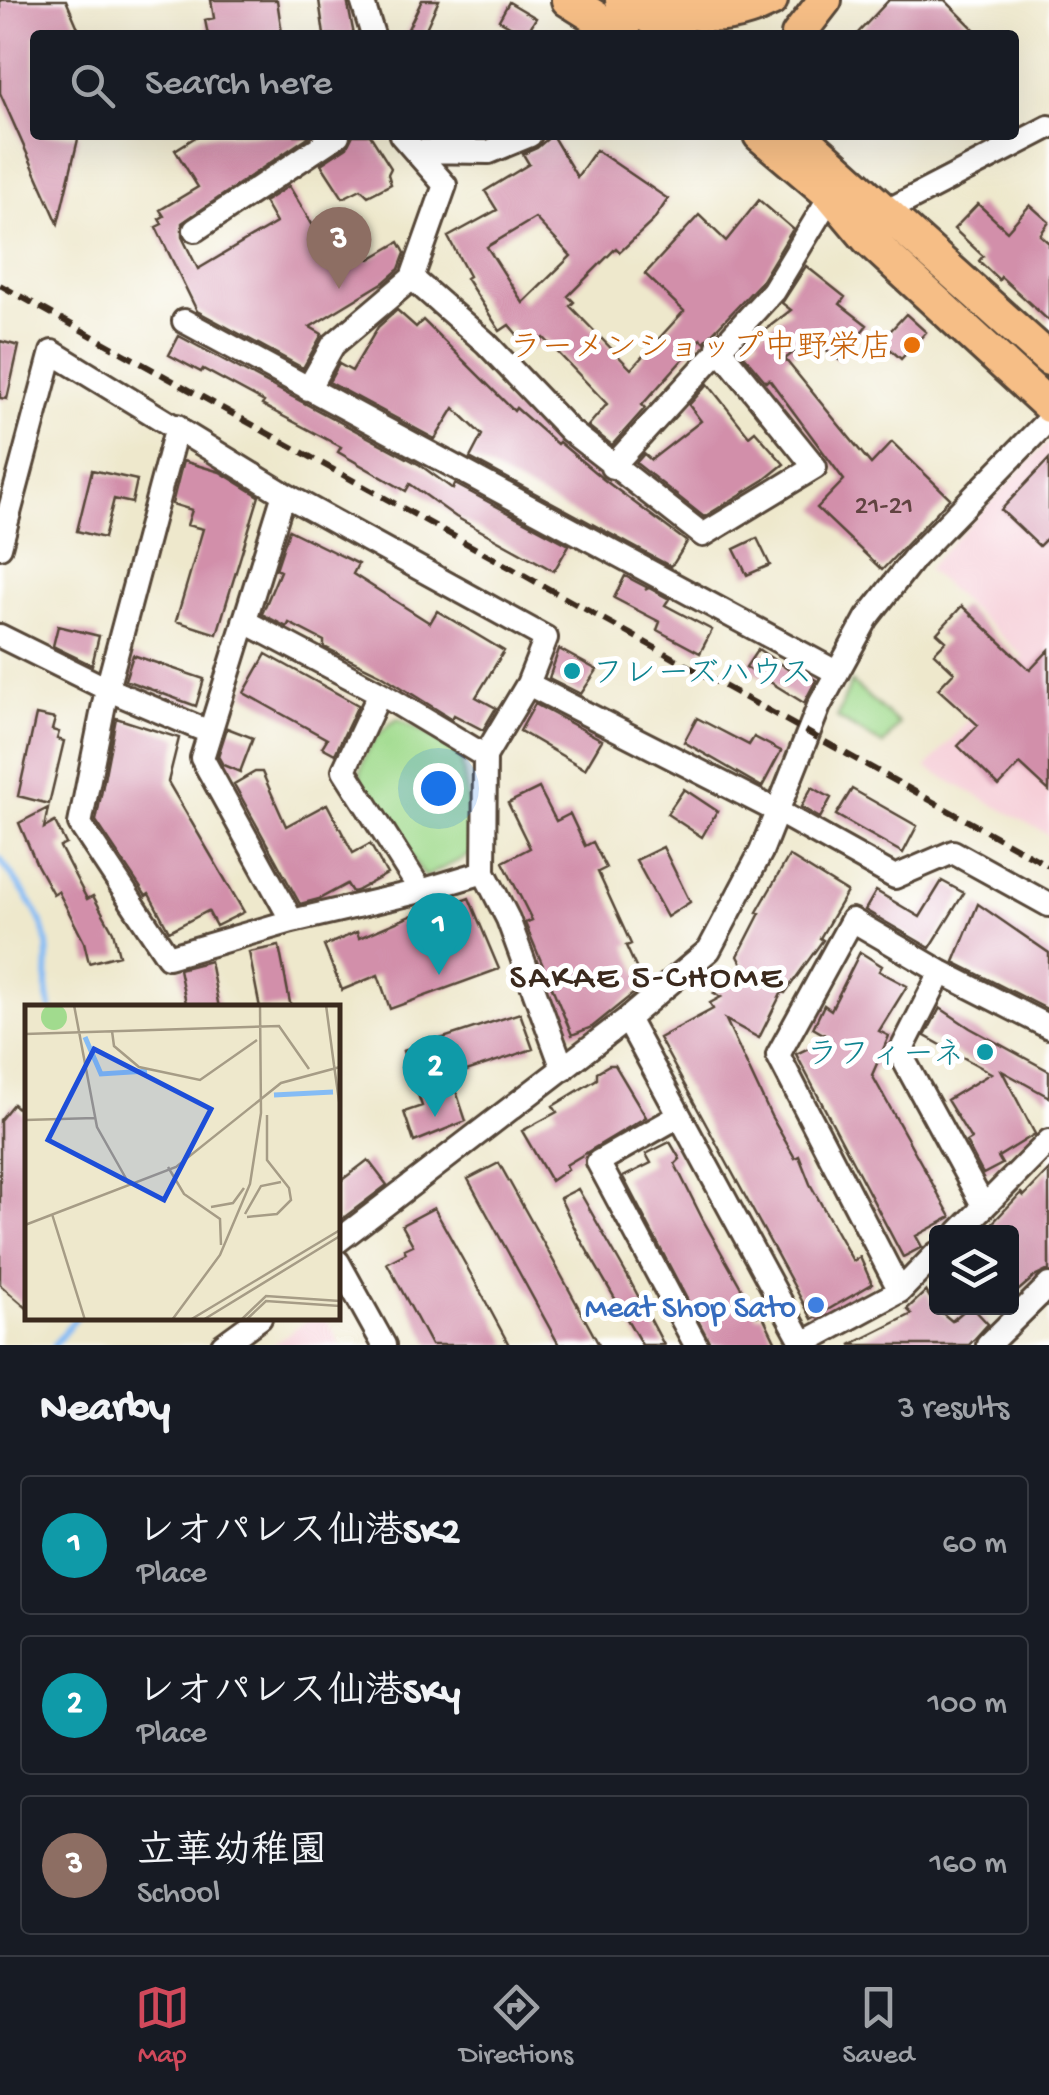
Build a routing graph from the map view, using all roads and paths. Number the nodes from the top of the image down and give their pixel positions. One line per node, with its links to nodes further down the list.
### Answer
1 (362, 0): 8 (street)
2 (568, 0): 9 (highway)
3 (622, 0): 10 (highway)
4 (656, 0): 5 (highway)
5 (771, 0)
6 (782, 0): 11 (highway)
7 (825, 0): 12 (highway)
8 (371, 30)
9 (616, 30)
10 (669, 30)
11 (760, 30)
12 (802, 30)
13 (1049, 127): 20 (street)
14 (330, 140): 21 (street)
15 (518, 140): 18 (street)
16 (766, 140): 19 (highway)
17 (805, 140): 20 (highway)
18 (408, 143): 22 (street)
19 (832, 195): 24 (street); 27 (highway)
20 (884, 212): 25 (highway)
21 (195, 230)
22 (412, 278): 26 (street); 30 (street)
23 (184, 321): 26 (street)
24 (718, 347): 30 (street); 30 (street)
25 (1049, 360)
26 (308, 389): 35 (street)
27 (1049, 406)
28 (1049, 420): 35 (street)
29 (177, 426): 31 (street); 32 (street); 37 (street)
30 (612, 466)
31 (284, 494): 33 (street); 36 (street)
32 (0, 547)
33 (244, 620): 38 (street); 39 (street)
34 (0, 636): 37 (street)
35 (836, 672): 41 (street)
36 (528, 684): 40 (street); 41 (street)
37 (107, 689): 39 (street); 45 (street)
38 (380, 693): 40 (street); 43 (street)
39 (210, 732): 45 (street)
40 (486, 756): 42 (street)
41 (775, 810): 44 (street); 47 (street)
42 (484, 872): 43 (street); 49 (street)
43 (421, 892): 45 (street)
44 (1049, 905)
45 (292, 921)
46 (941, 972): 48 (street); 52 (street); 58 (street)
47 (627, 1020): 49 (street); 50 (street)
48 (1049, 1027)
49 (563, 1068): 54 (street)
50 (680, 1116): 62 (street); 63 (street)
51 (1049, 1142): 52 (street)
52 (984, 1207): 53 (street)
53 (965, 1225)
54 (340, 1239)
55 (929, 1261): 58 (street)
56 (340, 1266): 61 (street)
57 (1049, 1286): 64 (street)
58 (900, 1290): 63 (street)
59 (257, 1320): 60 (street)
60 (223, 1345)
61 (384, 1345)
62 (696, 1345)
63 (802, 1345)
64 (988, 1345)

